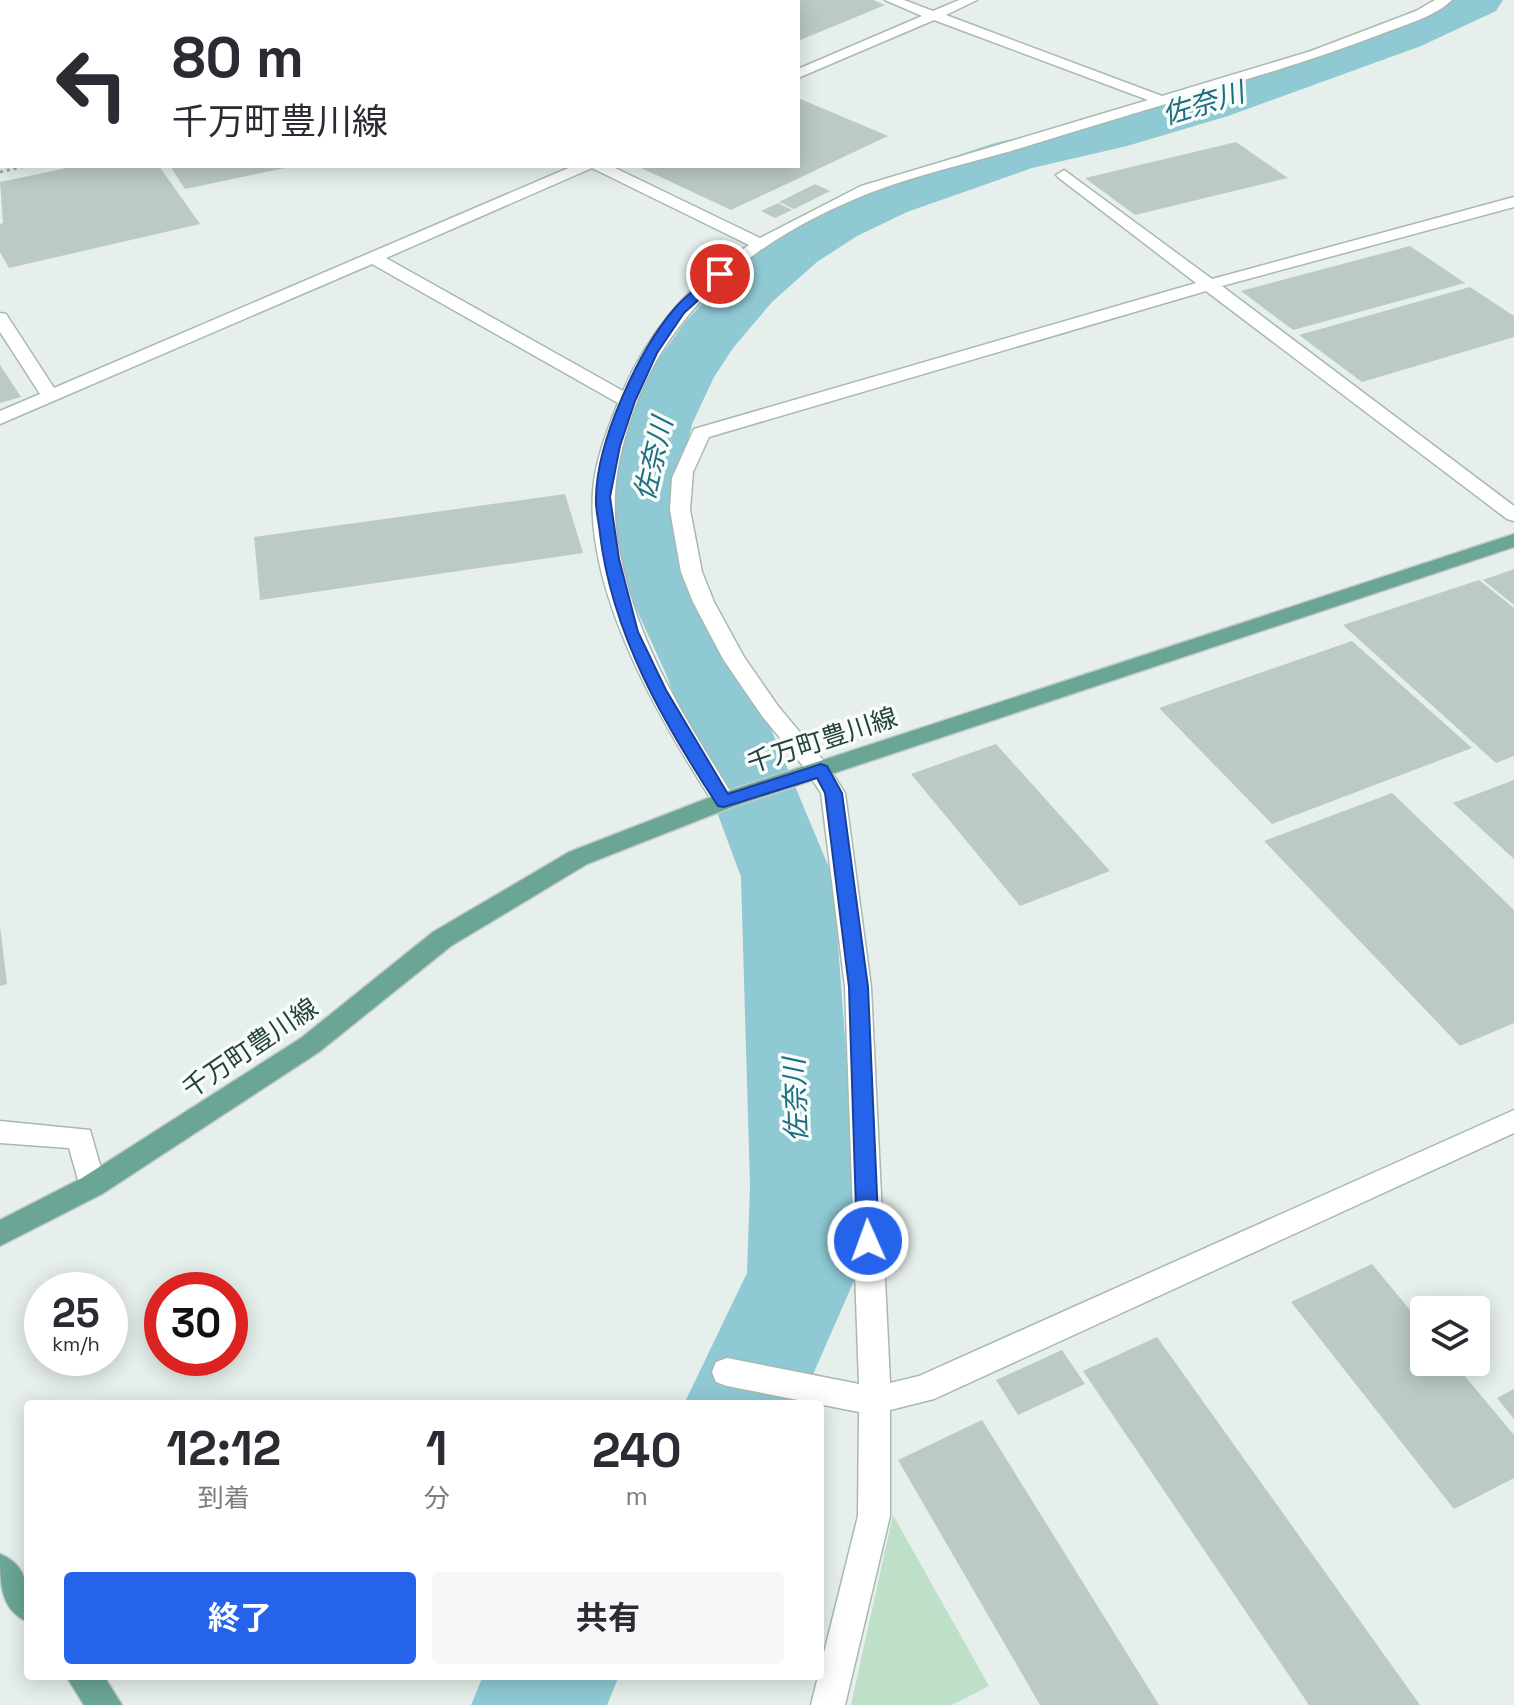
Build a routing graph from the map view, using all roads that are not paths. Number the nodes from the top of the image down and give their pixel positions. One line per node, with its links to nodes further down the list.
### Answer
1 (892, 0): 4 (street)
2 (970, 0): 4 (street)
3 (1445, 0): 6 (street)
4 (934, 16): 5 (street); 6 (street)
5 (800, 73)
6 (1161, 100): 11 (street)
7 (581, 168): 12 (street)
8 (603, 168): 11 (street)
9 (1064, 175): 13 (street)
10 (1514, 202): 13 (street)
11 (762, 245): 16 (street)
12 (374, 258): 15 (street); 16 (street)
13 (1207, 285): 18 (street); 20 (street)
14 (0, 318): 15 (street)
15 (51, 397): 17 (street)
16 (628, 401): 21 (street)
17 (0, 418)
18 (1514, 515)
19 (1514, 540): 20 (main road, 千万町豊川線)
20 (821, 770): 21 (main road, 千万町豊川線); 27 (street)
21 (724, 801): 24 (main road, 千万町豊川線)
22 (1514, 1121): 27 (street)
23 (0, 1132): 24 (street)
24 (92, 1186): 25 (main road, 千万町豊川線)
25 (0, 1234)
26 (727, 1372): 27 (street)
27 (875, 1400): 32 (street)
28 (0, 1570): 29 (main road)
29 (24, 1601)
30 (86, 1680): 31 (main road)
31 (105, 1705)
32 (828, 1705)

